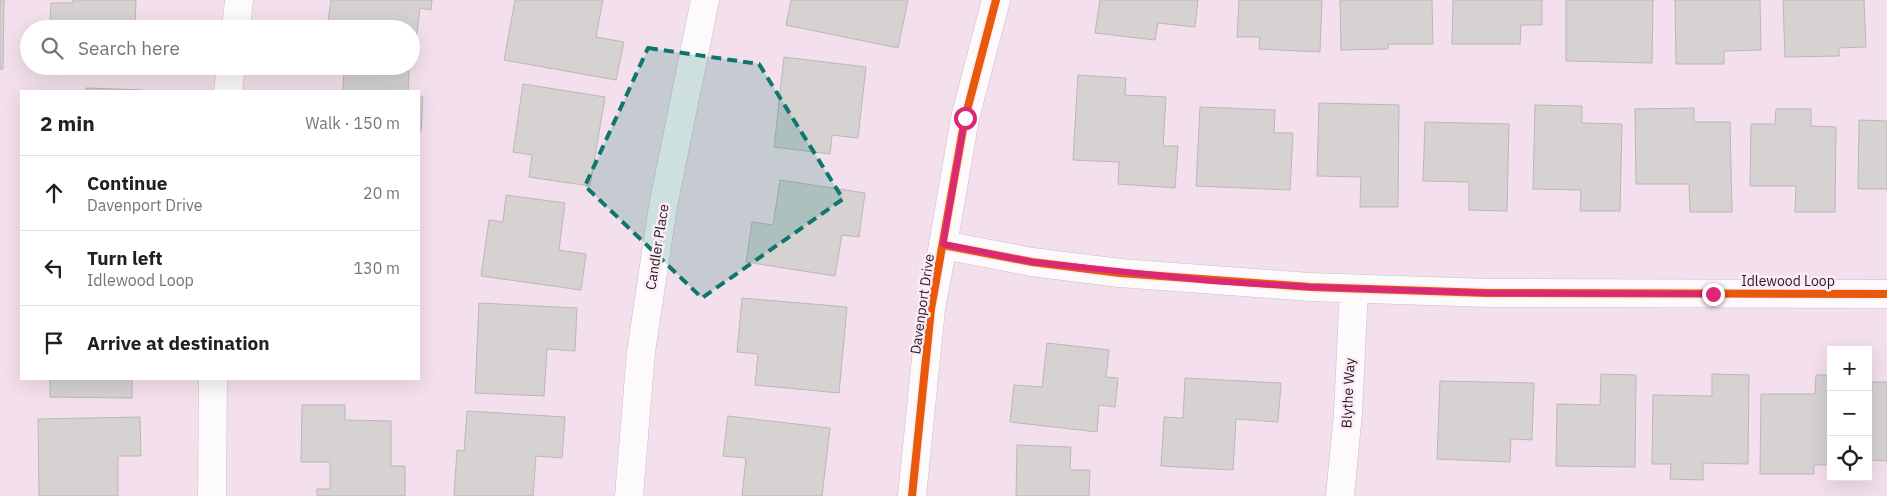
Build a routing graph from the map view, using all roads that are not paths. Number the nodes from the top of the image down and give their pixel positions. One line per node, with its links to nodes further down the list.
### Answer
1 (239, 0): 4 (street)
2 (705, 0): 12 (street, Candler Place)
3 (996, 0): 7 (street, Davenport Drive)
4 (237, 20)
5 (230, 75): 6 (street)
6 (228, 90)
7 (943, 244): 8 (street, Idlewood Loop); 13 (street, Davenport Drive)
8 (1354, 289): 9 (street, Idlewood Loop); 14 (street, Blythe Way)
9 (1887, 294)
10 (213, 380): 11 (street)
11 (212, 496)
12 (629, 496)
13 (912, 496)
14 (1340, 496)

